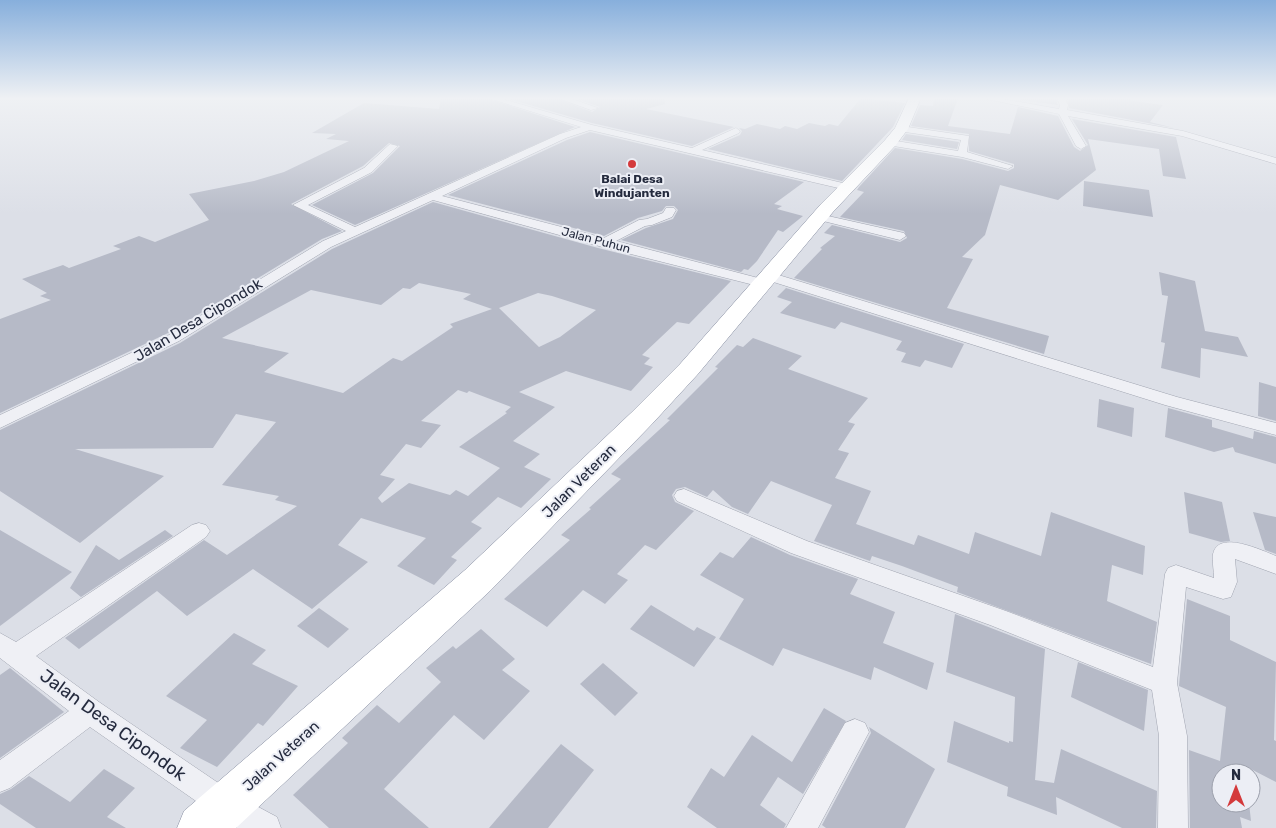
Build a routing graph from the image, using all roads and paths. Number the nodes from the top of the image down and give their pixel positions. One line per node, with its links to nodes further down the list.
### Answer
1 (896, 136): 15 (highway, Jalan Veteran)
2 (562, 137): 16 (street, Jalan Desa Cipondok)
3 (634, 137): 11 (street)
4 (724, 137): 11 (street)
5 (898, 137): 12 (street)
6 (918, 137): 12 (street)
7 (1076, 137): 10 (street)
8 (1197, 137): 13 (street)
9 (393, 146): 19 (street)
10 (1081, 146)
11 (693, 151): 15 (street)
12 (962, 154): 14 (street)
13 (1276, 161)
14 (1008, 166)
15 (847, 187): 18 (highway, Jalan Veteran)
16 (431, 196): 19 (street, Jalan Desa Cipondok); 21 (street, Jalan Puhun)
17 (670, 210): 21 (street)
18 (819, 217): 20 (street); 22 (highway, Jalan Veteran)
19 (355, 231): 23 (street, Jalan Desa Cipondok)
20 (900, 236)
21 (603, 243): 22 (street, Jalan Puhun)
22 (764, 279): 24 (street, Jalan Puhun); 33 (highway, Jalan Veteran)
23 (0, 422)
24 (1276, 429)
25 (684, 496): 29 (street)
26 (198, 531): 28 (street)
27 (1276, 565): 29 (street)
28 (8, 649): 30 (street, Jalan Desa Cipondok)
29 (1164, 683): 37 (street)
30 (90, 711): 32 (street); 33 (street, Jalan Desa Cipondok)
31 (855, 732): 36 (street)
32 (0, 778)
33 (226, 805): 34 (highway, Jalan Veteran); 35 (street, Jalan Desa Cipondok)
34 (201, 828)
35 (266, 828)
36 (801, 828)
37 (1173, 828)

